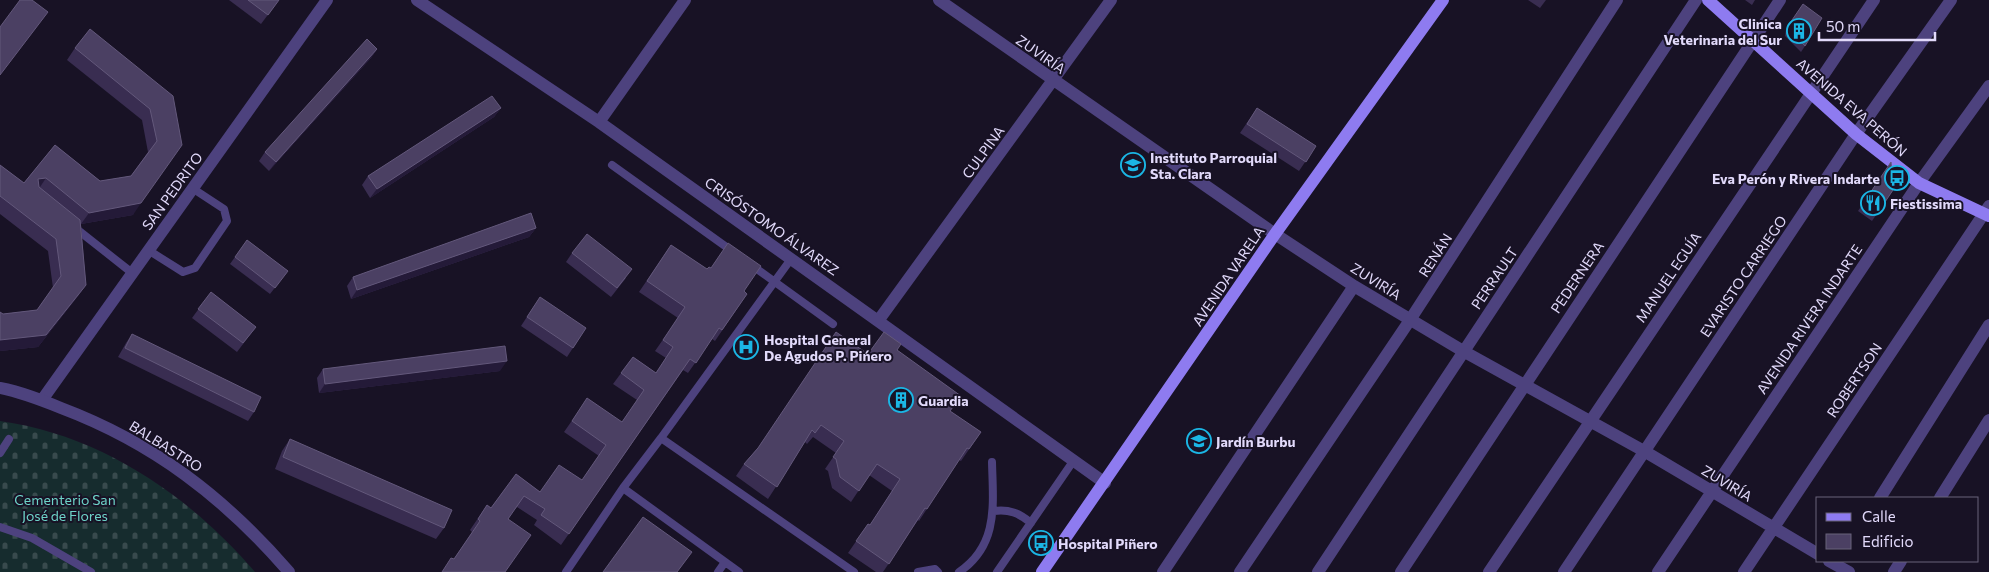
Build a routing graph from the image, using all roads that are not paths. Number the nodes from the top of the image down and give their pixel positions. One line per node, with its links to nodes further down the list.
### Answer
1 (327, 0): 21 (street, SAN PEDRITO)
2 (417, 0): 17 (street, CRISÓSTOMO ÁLVAREZ)
3 (685, 0): 17 (street)
4 (939, 0): 14 (street, ZUVIRÍA)
5 (1111, 0): 14 (street, CULPINA)
6 (1443, 0): 24 (main road, AVENIDA VARELA)
7 (1617, 0): 30 (street, RENÁN)
8 (1696, 0): 34 (street, PERRAULT)
9 (1708, 0): 13 (main road, AVENIDA EVA PERÓN)
10 (1780, 0): 13 (street, PEDERNERA)
11 (1874, 0): 16 (street, MANUEL EGUÍA)
12 (1951, 0): 18 (street, EVARISTO CARRIEGO)
13 (1755, 41): 16 (main road, AVENIDA EVA PERÓN); 35 (street, PEDERNERA)
14 (1054, 81): 24 (street, ZUVIRÍA); 31 (street, CULPINA)
15 (1989, 86): 20 (street, AVENIDA RIVERA INDARTE)
16 (1810, 92): 18 (main road, AVENIDA EVA PERÓN); 38 (street, MANUEL EGUÍA)
17 (599, 122): 26 (street, CRISÓSTOMO ÁLVAREZ)
18 (1856, 134): 20 (main road, AVENIDA EVA PERÓN); 42 (street, EVARISTO CARRIEGO)
19 (612, 165): 28 (lane)
20 (1919, 183): 22 (main road, AVENIDA EVA PERÓN); 48 (street, AVENIDA RIVERA INDARTE)
21 (192, 188): 25 (street, SAN PEDRITO); 25 (lane)
22 (1987, 212): 54 (street, ROBERTSON)
23 (64, 218): 27 (lane)
24 (1275, 234): 29 (street, ZUVIRÍA); 46 (main road, AVENIDA VARELA)
25 (148, 250): 27 (street, SAN PEDRITO)
26 (792, 259): 28 (lane); 31 (street, CRISÓSTOMO ÁLVAREZ)
27 (131, 272): 37 (street, SAN PEDRITO)
28 (774, 282): 32 (lane); 41 (lane)
29 (1354, 286): 30 (street, ZUVIRÍA); 69 (street)
30 (1410, 320): 34 (street, ZUVIRÍA); 70 (street, RENÁN)
31 (878, 321): 44 (street, CRISÓSTOMO ÁLVAREZ)
32 (833, 324)
33 (1989, 325): 49 (street)
34 (1463, 351): 35 (street, ZUVIRÍA); 71 (street, PERRAULT)
35 (1524, 383): 38 (street, ZUVIRÍA); 72 (street, PEDERNERA)
36 (0, 388): 37 (street, BALBASTRO)
37 (42, 400): 59 (street, BALBASTRO)
38 (1590, 420): 42 (street, ZUVIRÍA); 73 (street, MANUEL EGUÍA)
39 (1989, 420): 50 (street)
40 (9, 438): 43 (lane)
41 (661, 438): 47 (lane); 63 (lane)
42 (1644, 451): 48 (street, ZUVIRÍA); 74 (street, EVARISTO CARRIEGO)
43 (0, 453)
44 (1074, 460): 46 (street, CRISÓSTOMO ÁLVAREZ); 52 (lane)
45 (992, 462): 51 (lane)
46 (1105, 483): 68 (main road, AVENIDA VARELA)
47 (623, 488): 56 (lane); 60 (lane)
48 (1712, 491): 54 (street, ZUVIRÍA); 75 (street, AVENIDA RIVERA INDARTE)
49 (1881, 497)
50 (1941, 497)
51 (994, 511): 52 (lane); 66 (lane)
52 (1031, 523): 67 (lane)
53 (0, 527): 58 (lane)
54 (1774, 529): 55 (street, ZUVIRÍA); 76 (street, ROBERTSON)
55 (1816, 553)
56 (725, 562): 61 (lane); 62 (lane)
57 (1835, 565): 77 (street)
58 (91, 572)
59 (289, 572)
60 (566, 572)
61 (718, 572)
62 (739, 572)
63 (854, 572)
64 (918, 572): 65 (lane)
65 (938, 572)
66 (959, 572)
67 (997, 572)
68 (1042, 572)
69 (1163, 572)
70 (1240, 572)
71 (1318, 572)
72 (1401, 572)
73 (1489, 572)
74 (1564, 572)
75 (1658, 572)
76 (1744, 572)
77 (1849, 572)

